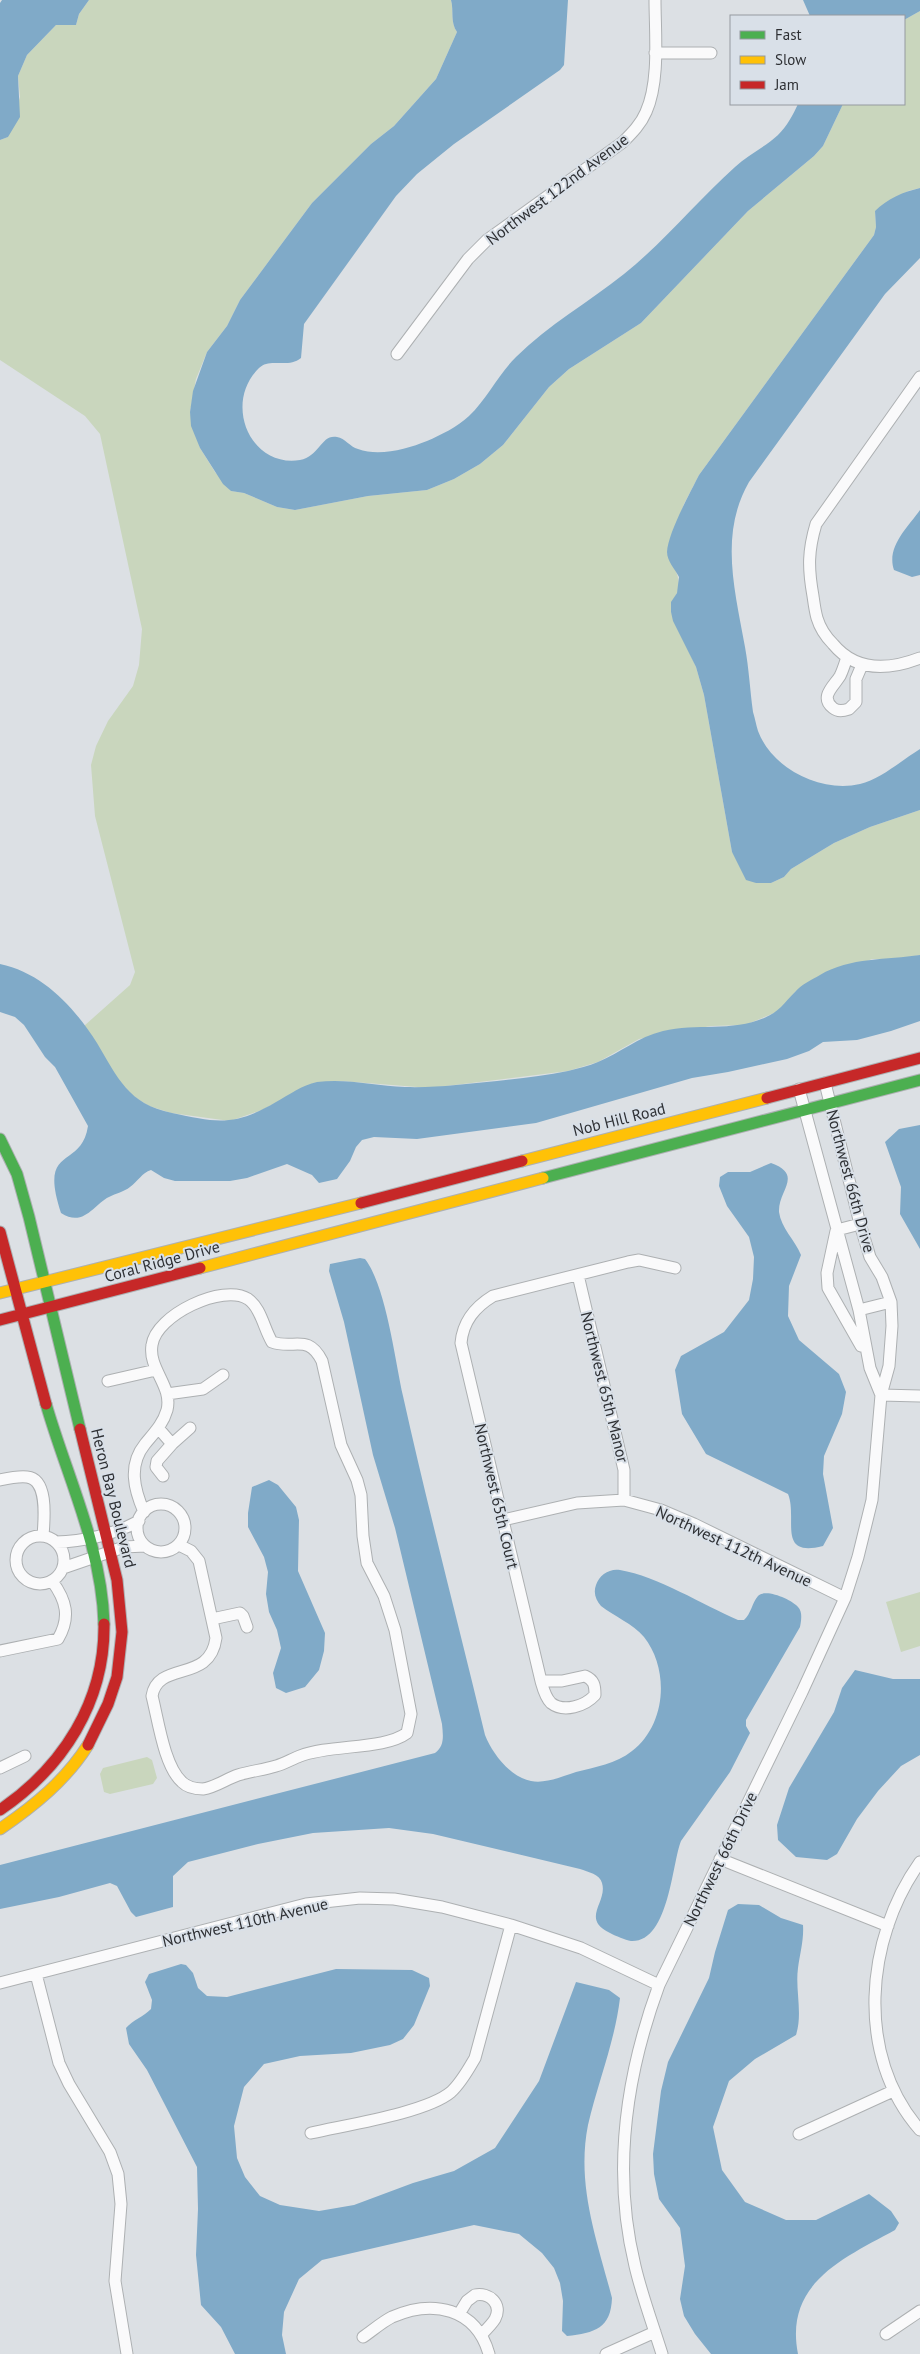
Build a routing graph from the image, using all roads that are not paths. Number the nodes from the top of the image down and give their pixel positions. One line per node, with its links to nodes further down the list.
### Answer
1 (655, 0): 2 (street, Northwest 122nd Avenue)
2 (655, 53): 3 (street); 4 (street, Northwest 122nd Avenue)
3 (711, 53)
4 (397, 354)
5 (920, 377): 6 (street)
6 (920, 658)
7 (920, 1058): 9 (main road, Nob Hill Road)
8 (920, 1080): 11 (main road)
9 (825, 1082): 10 (main road, Nob Hill Road); 11 (street, Northwest 66th Drive)
10 (800, 1089): 12 (street, Northwest 66th Drive); 14 (main road, Nob Hill Road)
11 (830, 1103): 12 (main road); 15 (street, Northwest 66th Drive)
12 (805, 1110): 16 (street, Northwest 66th Drive); 24 (main road, Coral Ridge Drive)
13 (0, 1139): 20 (main road, Heron Bay Boulevard)
14 (326, 1212): 20 (main road, Coral Ridge Drive)
15 (860, 1224): 16 (street); 23 (street, Northwest 66th Drive)
16 (837, 1230): 25 (street, Northwest 66th Drive); 28 (street, Northwest 66th Drive)
17 (0, 1232): 21 (main road, Heron Bay Boulevard)
18 (675, 1268): 19 (street)
19 (578, 1275): 40 (street, Northwest 65th Manor); 42 (street, Northwest 65th Court)
20 (44, 1282): 21 (main road, Coral Ridge Drive); 24 (main road, Heron Bay Boulevard)
21 (16, 1289): 22 (main road, Coral Ridge Drive); 26 (main road, Heron Bay Boulevard)
22 (0, 1293)
23 (891, 1302): 25 (street); 33 (street, Northwest 66th Drive)
24 (50, 1307): 26 (main road, Coral Ridge Drive); 43 (main road, Heron Bay Boulevard)
25 (859, 1310): 28 (street, Northwest 66th Drive)
26 (23, 1314): 27 (main road, Coral Ridge Drive); 45 (main road, Heron Bay Boulevard)
27 (0, 1320)
28 (870, 1368): 33 (street, Northwest 66th Drive)
29 (156, 1370): 31 (street); 32 (street); 54 (street)
30 (223, 1375): 32 (street)
31 (108, 1381)
32 (167, 1394): 36 (street)
33 (881, 1395): 34 (street); 53 (street, Northwest 66th Drive)
34 (920, 1396)
35 (190, 1428): 37 (street)
36 (159, 1429): 37 (street); 41 (street)
37 (172, 1444): 38 (street)
38 (164, 1476)
39 (0, 1480): 44 (street)
40 (624, 1500): 42 (street, Northwest 112th Avenue); 53 (street, Northwest 112th Avenue)
41 (141, 1517): 43 (street); 47 (street); 48 (street)
42 (502, 1520): 57 (street, Northwest 65th Court)
43 (106, 1533): 45 (street); 49 (main road, Heron Bay Boulevard)
44 (43, 1536): 46 (street); 52 (street)
45 (90, 1537): 46 (street); 50 (main road, Heron Bay Boulevard)
46 (56, 1542): 51 (street)
47 (179, 1545): 48 (street); 54 (street)
48 (145, 1546): 49 (street)
49 (111, 1552): 50 (street); 61 (main road, Heron Bay Boulevard)
50 (95, 1557): 51 (street); 60 (main road, Heron Bay Boulevard)
51 (63, 1568): 52 (street)
52 (52, 1581): 56 (street)
53 (845, 1598): 62 (street, Northwest 66th Drive)
54 (212, 1619): 55 (street)
55 (247, 1627)
56 (0, 1651)
57 (541, 1681)
58 (25, 1756): 59 (street)
59 (0, 1768)
60 (0, 1810)
61 (0, 1829)
62 (720, 1859): 65 (street); 68 (street, Northwest 66th Drive)
63 (920, 1862): 65 (street)
64 (511, 1925): 66 (street, Northwest 110th Avenue); 68 (street, Northwest 110th Avenue); 71 (street)
65 (888, 1926): 69 (street)
66 (36, 1974): 67 (street, Northwest 110th Avenue); 79 (street)
67 (0, 1983)
68 (660, 1985): 75 (street, Northwest 66th Drive)
69 (893, 2090): 70 (street); 72 (street)
70 (920, 2130)
71 (311, 2133)
72 (799, 2134)
73 (920, 2312): 77 (street)
74 (459, 2314): 76 (street); 76 (street); 78 (street)
75 (655, 2332): 81 (street); 82 (street, Northwest 66th Drive); 83 (street, Northwest 66th Drive)
76 (482, 2334): 80 (street)
77 (886, 2334)
78 (363, 2337)
79 (127, 2354)
80 (490, 2354)
81 (606, 2354)
82 (662, 2354)
83 (672, 2354)

